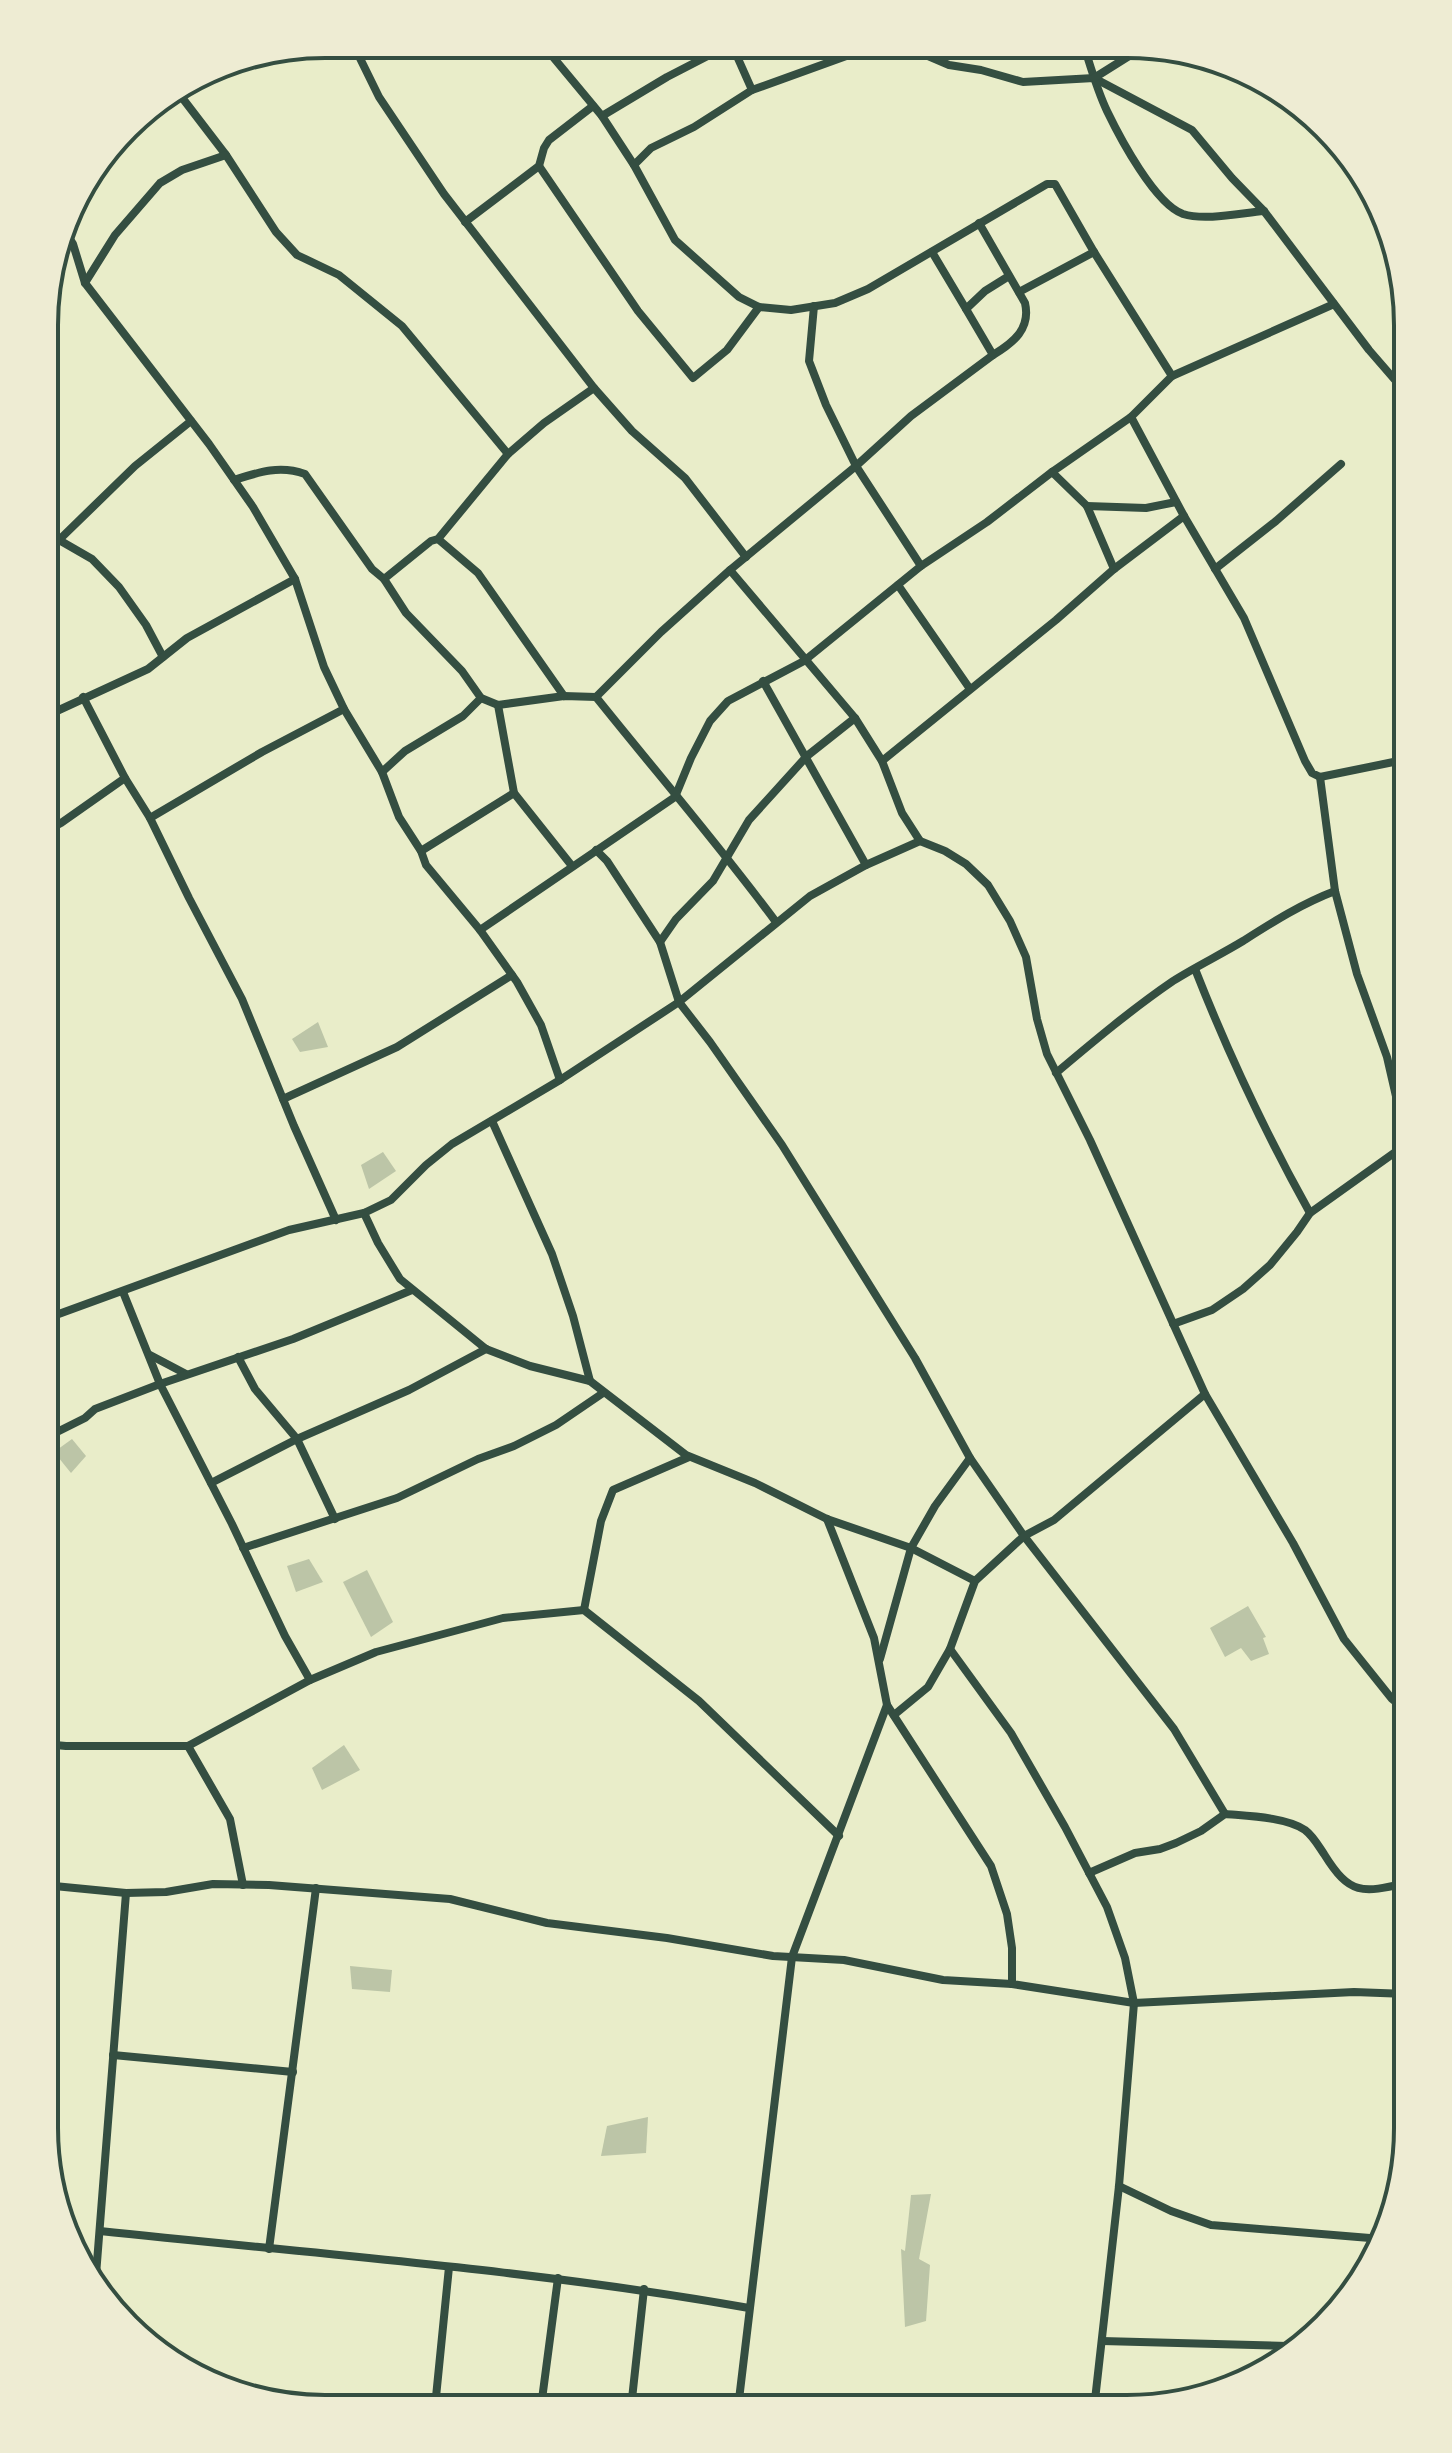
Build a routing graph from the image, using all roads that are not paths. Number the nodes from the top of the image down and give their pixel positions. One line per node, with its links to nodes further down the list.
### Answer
1 (737, 58): 10 (street)
2 (840, 58): 10 (street)
3 (933, 58): 9 (street)
4 (1088, 58): 9 (street)
5 (1126, 58): 9 (street)
6 (360, 59): 18 (street)
7 (554, 59): 12 (street)
8 (703, 59): 13 (street)
9 (1094, 78): 17 (street); 17 (street)
10 (752, 90): 15 (street)
11 (183, 99): 14 (street)
12 (593, 106): 13 (street); 16 (street)
13 (602, 116): 15 (street)
14 (226, 155): 24 (street); 36 (street)
15 (634, 165): 28 (street)
16 (539, 166): 18 (street); 28 (street)
17 (1264, 211): 26 (street)
18 (465, 222): 33 (street)
19 (979, 223): 21 (street); 22 (street); 23 (street)
20 (72, 242): 24 (street)
21 (932, 252): 27 (street); 29 (street)
22 (1094, 252): 25 (street); 31 (street)
23 (1009, 276): 25 (street); 29 (street)
24 (85, 283): 35 (street)
25 (1019, 292): 30 (street)
26 (1334, 304): 31 (street); 32 (street)
27 (814, 306): 28 (street); 38 (street)
28 (759, 307)
29 (966, 309): 30 (street)
30 (993, 355): 38 (street)
31 (1172, 376): 34 (street)
32 (1394, 379)
33 (594, 388): 36 (street); 46 (street)
34 (1131, 417): 39 (street); 41 (street)
35 (191, 421): 40 (street); 45 (street)
36 (508, 454): 44 (street)
37 (1341, 464): 49 (street)
38 (856, 466): 46 (street); 47 (street)
39 (1052, 472): 42 (street); 47 (street)
40 (234, 480): 51 (street); 52 (street)
41 (1176, 502): 42 (street); 43 (street)
42 (1087, 506): 48 (street)
43 (1184, 516): 48 (street); 49 (street)
44 (438, 539): 52 (street); 58 (street)
45 (59, 540): 54 (street)
46 (746, 557): 50 (street)
47 (921, 566): 53 (street)
48 (1114, 569): 57 (street)
49 (1215, 569): 70 (street)
50 (730, 570): 55 (street); 60 (street)
51 (295, 579): 54 (street); 63 (street)
52 (384, 579): 61 (street)
53 (898, 585): 55 (street); 57 (street)
54 (163, 657): 59 (street)
55 (804, 661): 56 (street); 65 (street)
56 (763, 681): 66 (street); 73 (street)
57 (970, 689): 67 (street)
58 (564, 696): 60 (street); 62 (street)
59 (83, 697): 64 (street); 71 (street)
60 (596, 697): 73 (street)
61 (481, 698): 62 (street); 69 (street)
62 (498, 705): 72 (street)
63 (344, 709): 69 (street); 74 (street)
64 (58, 710)
65 (855, 718): 66 (street); 67 (street)
66 (807, 756): 79 (street); 80 (street)
67 (882, 761): 76 (street)
68 (1394, 762): 70 (street)
69 (382, 772): 78 (street)
70 (1320, 777): 82 (street)
71 (125, 778): 74 (street); 75 (street)
72 (514, 793): 78 (street); 81 (street)
73 (675, 797): 77 (street); 79 (street)
74 (150, 818): 92 (street)
75 (58, 825)
76 (920, 841): 80 (street); 89 (street)
77 (596, 850): 81 (street); 85 (street)
78 (421, 851): 84 (street)
79 (728, 856): 83 (street); 85 (street)
80 (866, 865): 83 (street)
81 (572, 866): 84 (street)
82 (1335, 891): 86 (street); 91 (street)
83 (776, 922): 88 (street)
84 (480, 930): 87 (street)
85 (660, 942): 88 (street)
86 (1195, 969): 89 (street); 96 (street)
87 (512, 975): 90 (street); 92 (street)
88 (679, 1002): 90 (street); 113 (street)
89 (1056, 1073): 101 (street)
90 (560, 1080): 93 (street)
91 (1394, 1086)
92 (283, 1099): 97 (street)
93 (492, 1121): 95 (street); 106 (street)
94 (1394, 1154): 96 (street)
95 (364, 1213): 97 (street); 98 (street)
96 (1310, 1213): 101 (street)
97 (336, 1220): 99 (street)
98 (412, 1290): 102 (street); 104 (street)
99 (123, 1292): 100 (street); 103 (street)
100 (58, 1314)
101 (1173, 1324): 109 (street)
102 (486, 1349): 106 (street); 111 (street)
103 (150, 1355): 105 (street); 107 (street)
104 (238, 1357): 105 (street); 111 (street)
105 (186, 1374): 107 (street)
106 (590, 1381): 108 (street)
107 (160, 1384): 110 (street); 114 (street)
108 (603, 1393): 112 (street); 115 (street)
109 (1205, 1394): 117 (street); 125 (street)
110 (58, 1432)
111 (297, 1439): 114 (street); 115 (street)
112 (689, 1457): 116 (street); 121 (street)
113 (970, 1458): 117 (street); 119 (street)
114 (211, 1483): 118 (street)
115 (335, 1519): 118 (street)
116 (827, 1519): 119 (street); 123 (street)
117 (1024, 1536): 120 (street); 130 (street)
118 (243, 1548): 124 (street)
119 (911, 1548): 120 (street); 123 (street)
120 (975, 1581): 122 (street)
121 (584, 1610): 124 (street); 131 (street)
122 (950, 1649): 127 (street); 132 (street)
123 (879, 1661): 126 (street)
124 (310, 1680): 129 (street)
125 (1393, 1700)
126 (887, 1705): 127 (street); 131 (street)
127 (894, 1715): 139 (street)
128 (58, 1745): 129 (street)
129 (188, 1746): 133 (street)
130 (1225, 1814): 132 (street); 134 (street)
131 (839, 1836): 138 (street)
132 (1089, 1873): 141 (street)
133 (243, 1885): 136 (street); 137 (street)
134 (1393, 1885)
135 (58, 1886): 137 (street)
136 (316, 1888): 138 (street); 143 (street)
137 (126, 1893): 142 (street)
138 (792, 1957): 139 (street); 152 (street)
139 (1012, 1984): 141 (street)
140 (1393, 1993): 141 (street)
141 (1134, 2003): 144 (street)
142 (113, 2055): 143 (street); 145 (street)
143 (293, 2072): 147 (street)
144 (1119, 2186): 146 (street); 153 (street)
145 (100, 2231): 147 (street); 148 (street)
146 (1370, 2238)
147 (269, 2249): 149 (street)
148 (97, 2265)
149 (449, 2267): 150 (street); 155 (street)
150 (558, 2278): 151 (street); 156 (street)
151 (644, 2289): 152 (street); 157 (street)
152 (749, 2308): 158 (street)
153 (1102, 2341): 154 (street); 159 (street)
154 (1280, 2346)
155 (436, 2395)
156 (543, 2395)
157 (632, 2395)
158 (739, 2395)
159 (1096, 2395)

